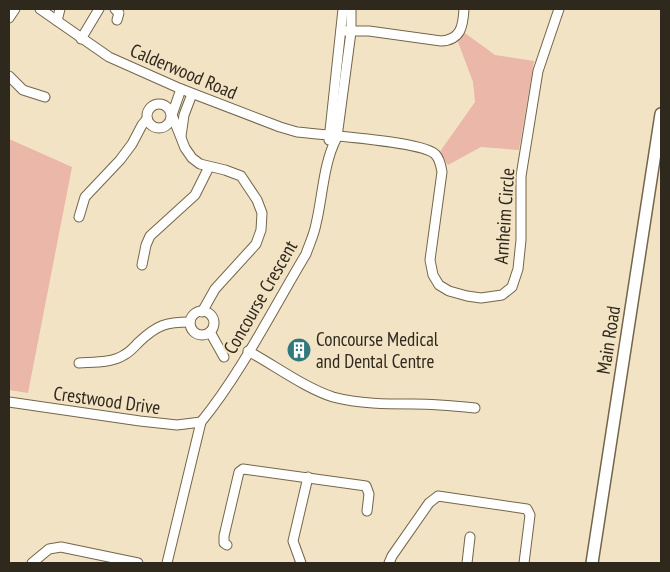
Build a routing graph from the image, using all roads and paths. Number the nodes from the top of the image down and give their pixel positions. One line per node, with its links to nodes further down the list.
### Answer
1 (15, 9): 10 (street)
2 (40, 9): 12 (street, Calderwood Road)
3 (60, 9): 12 (street)
4 (100, 9): 14 (street)
5 (115, 9): 11 (street)
6 (343, 9): 13 (street, Concourse Crescent)
7 (351, 9): 13 (street, Concourse Crescent)
8 (464, 9): 13 (street)
9 (560, 9): 23 (street, Arnheim Circle)
10 (9, 18)
11 (117, 20)
12 (57, 21): 14 (street, Calderwood Road)
13 (346, 31): 23 (street, Concourse Crescent)
14 (81, 39): 16 (street, Calderwood Road)
15 (9, 76): 18 (street)
16 (181, 89): 17 (street, Calderwood Road); 19 (street)
17 (192, 94): 22 (street); 23 (street, Calderwood Road)
18 (45, 97)
19 (172, 115): 21 (street); 21 (street); 22 (street)
20 (661, 118): 47 (main road, Main Road)
21 (147, 120): 25 (street)
22 (181, 136): 24 (street)
23 (333, 136): 30 (street, Concourse Crescent)
24 (209, 167): 26 (street); 27 (street)
25 (79, 217)
26 (142, 265)
27 (202, 312): 28 (street); 29 (street)
28 (190, 322): 29 (street); 32 (street)
29 (210, 332): 31 (street)
30 (248, 351): 34 (street); 35 (street, Concourse Crescent)
31 (224, 357)
32 (79, 363)
33 (9, 402): 35 (street, Crestwood Drive)
34 (475, 408)
35 (201, 422): 42 (street)
36 (308, 478): 37 (street); 39 (street); 43 (street)
37 (367, 511)
38 (470, 537): 45 (street)
39 (227, 545)
40 (32, 563): 41 (street)
41 (138, 563)
42 (167, 563)
43 (301, 563)
44 (389, 563): 46 (street)
45 (467, 563)
46 (524, 563)
47 (592, 563)

